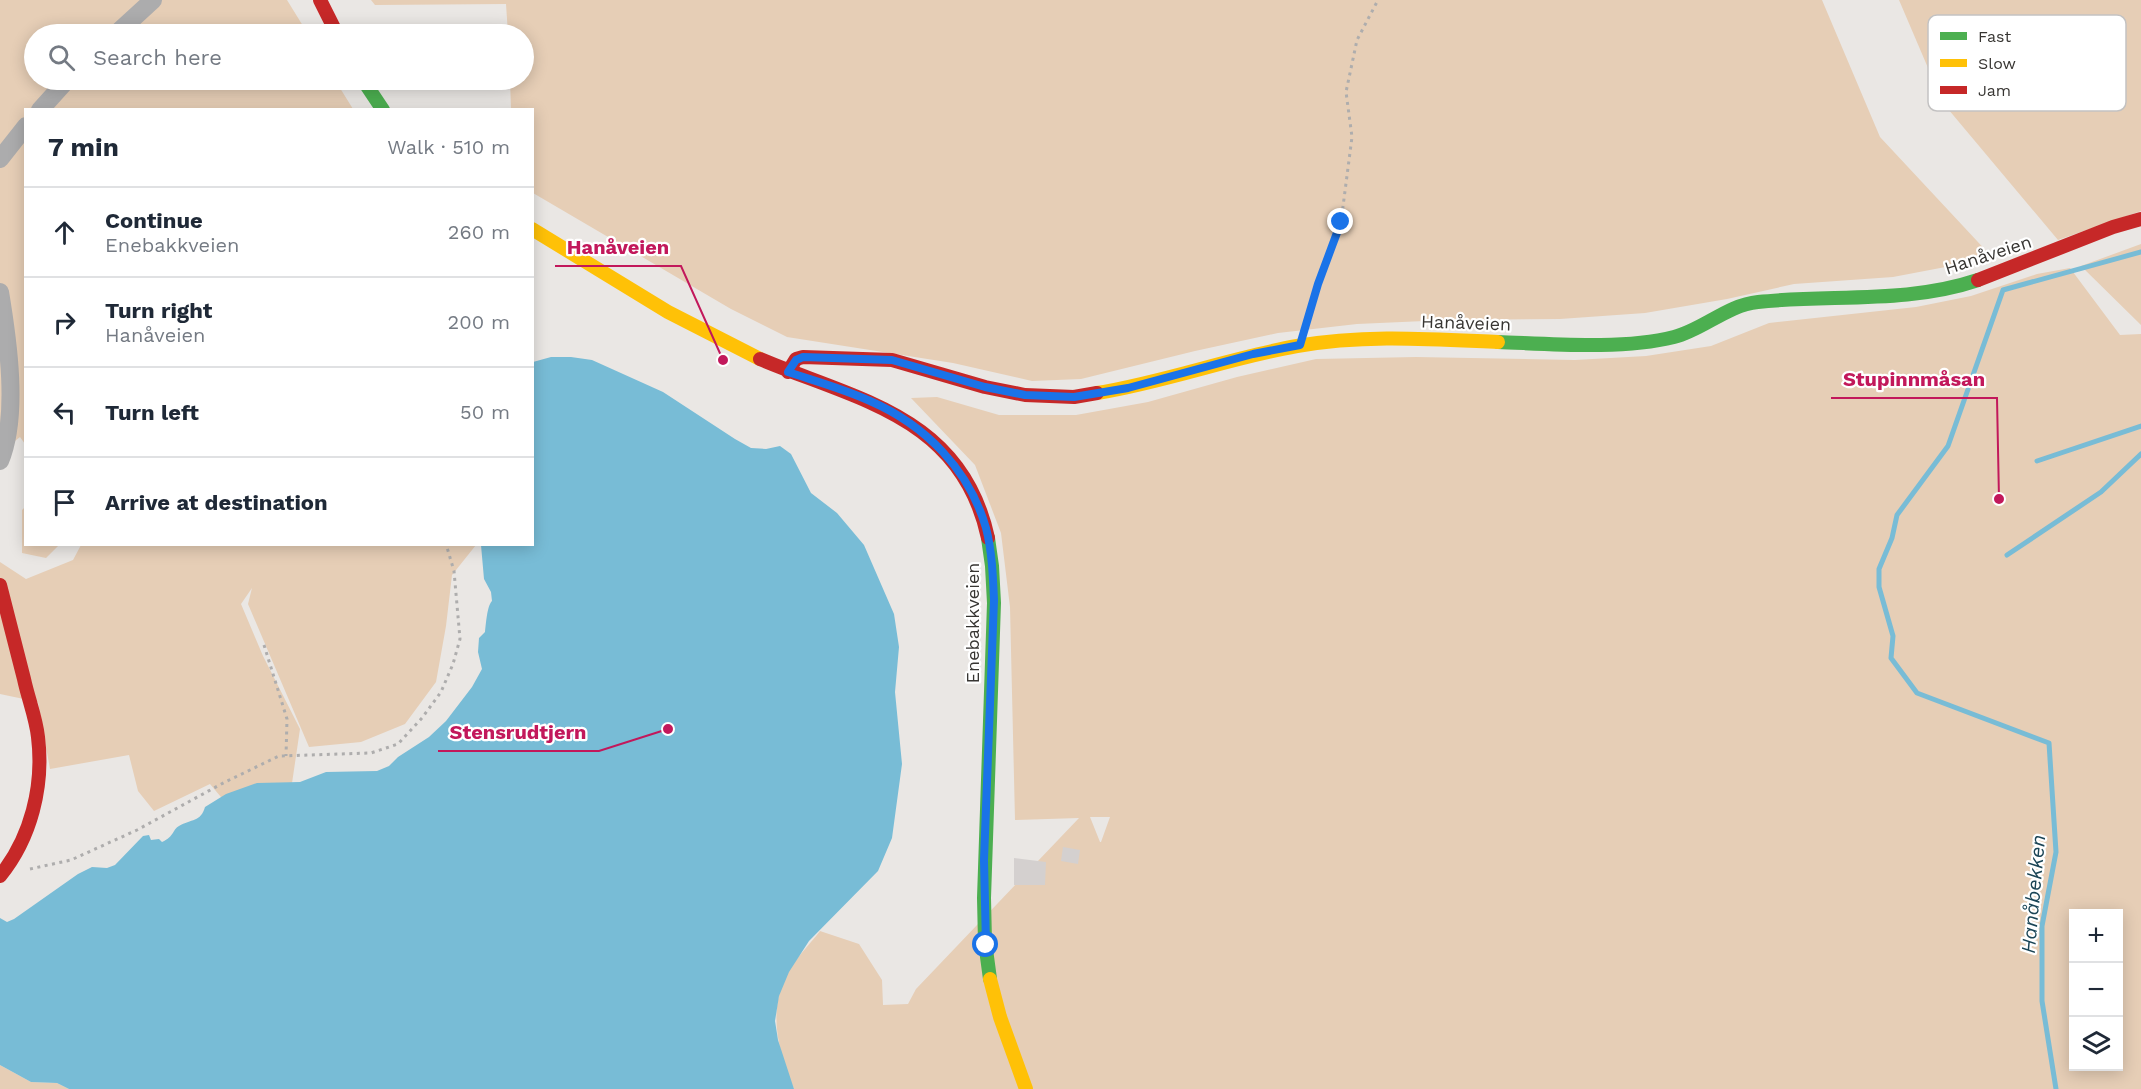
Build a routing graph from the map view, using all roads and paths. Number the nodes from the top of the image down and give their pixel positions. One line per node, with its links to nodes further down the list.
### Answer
1 (153, 0): 4 (street)
2 (320, 0): 5 (street)
3 (1378, 0): 15 (path)
4 (127, 24)
5 (333, 24)
6 (58, 90): 8 (street)
7 (370, 90): 9 (street)
8 (42, 108)
9 (382, 108)
10 (24, 129): 11 (street)
11 (0, 159)
12 (2141, 219): 15 (street, Hanåveien)
13 (534, 230): 16 (street, Enebakkveien)
14 (0, 292): 17 (street)
15 (1300, 345): 16 (street, Hanåveien)
16 (788, 372): 23 (street, Enebakkveien)
17 (0, 461)
18 (447, 546): 21 (path)
19 (0, 585): 22 (street)
20 (264, 645): 21 (path)
21 (286, 756): 22 (path)
22 (3, 874)
23 (1026, 1089)

